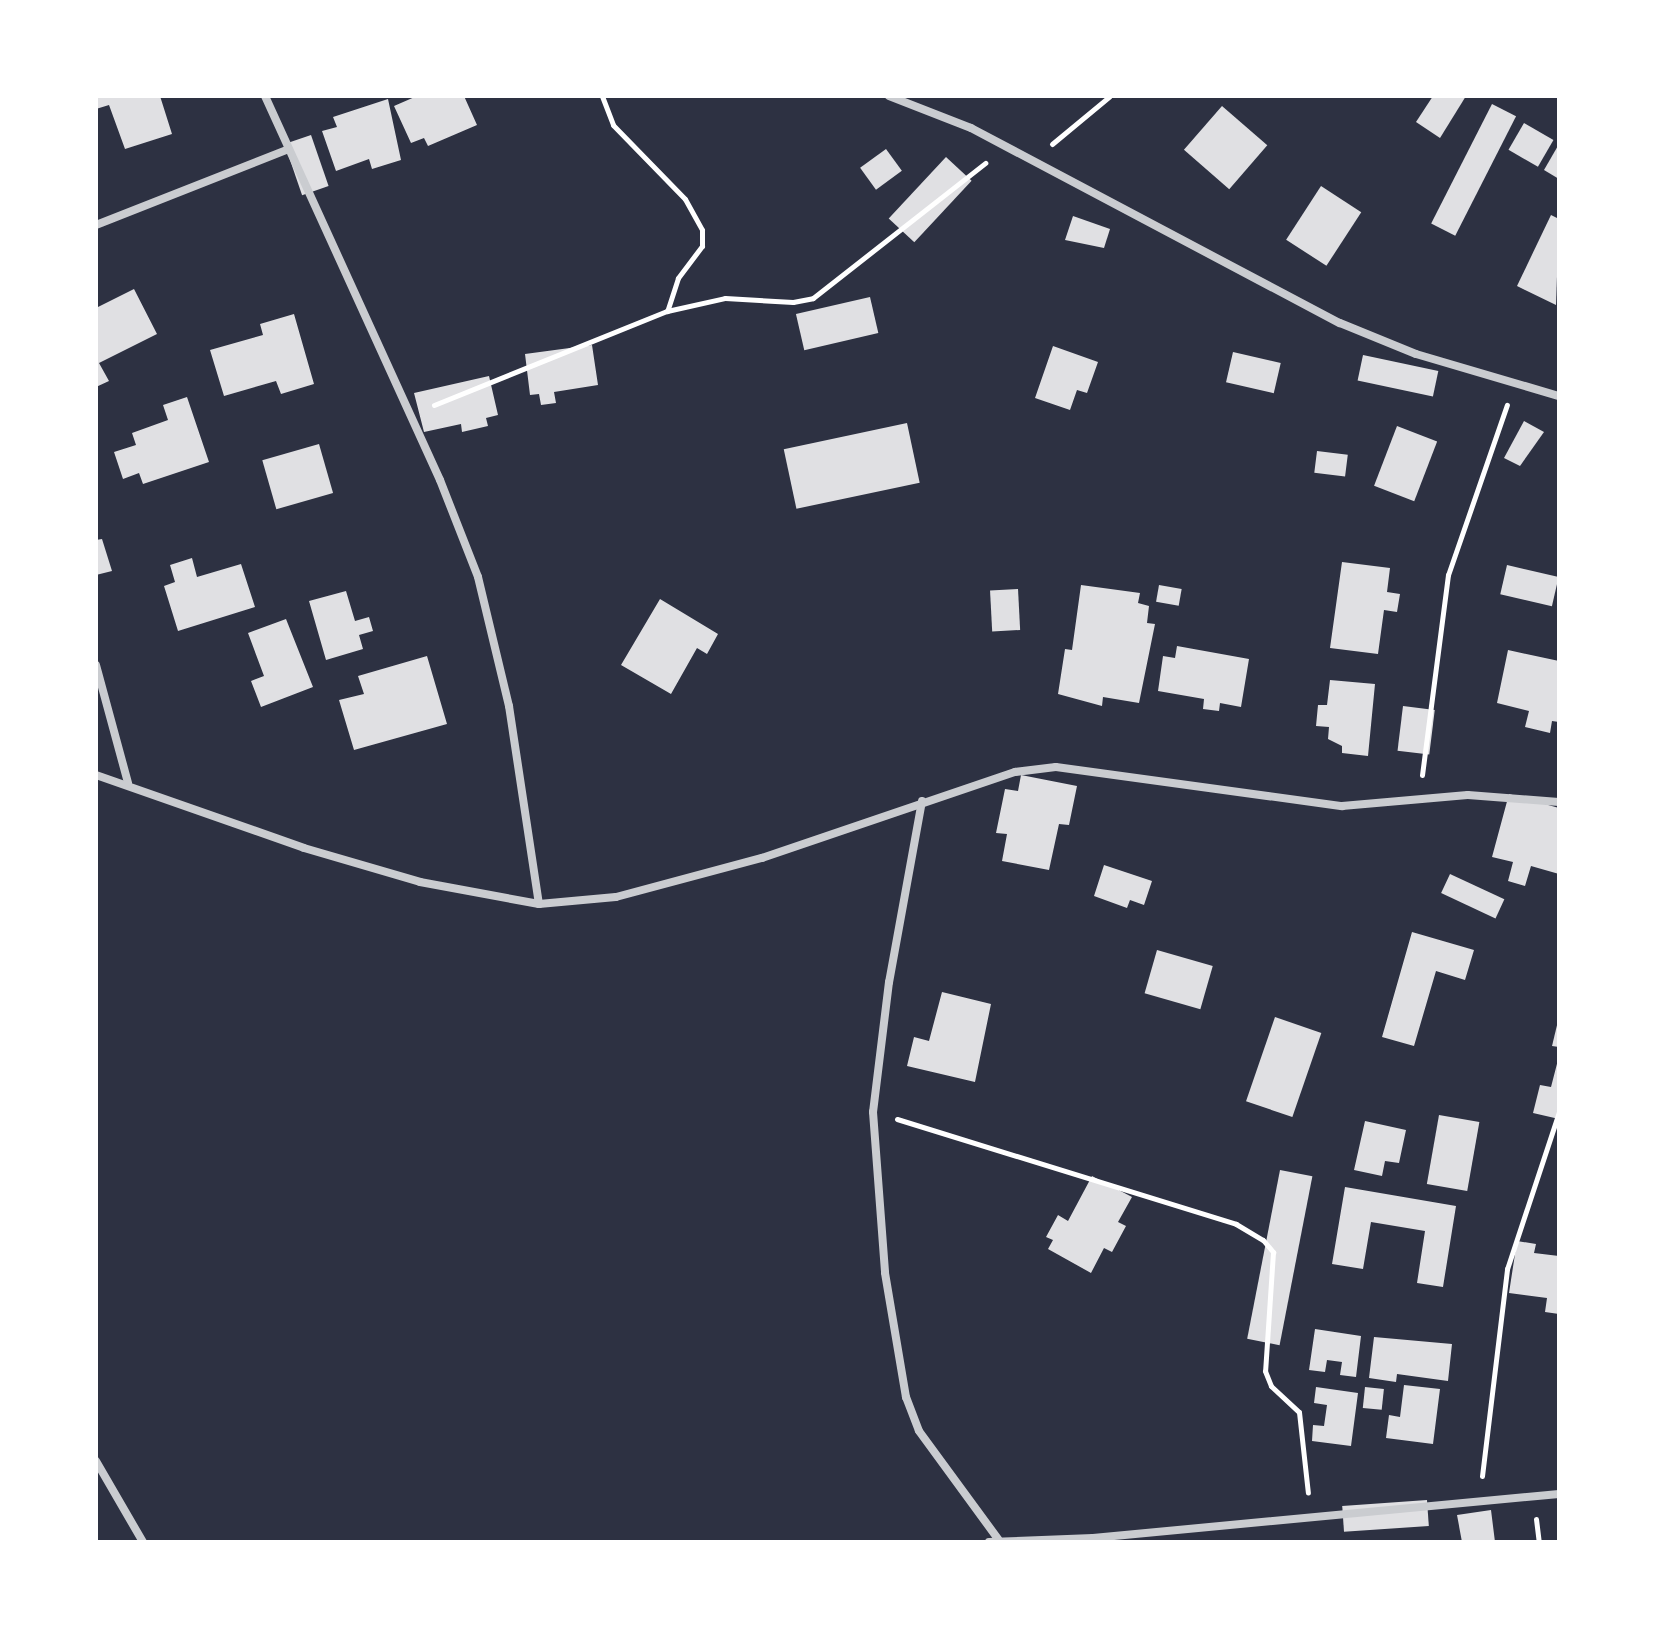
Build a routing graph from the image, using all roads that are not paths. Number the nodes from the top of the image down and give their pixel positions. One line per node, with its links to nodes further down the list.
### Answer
1 (265, 96): 3 (street)
2 (889, 96): 5 (street)
3 (289, 149): 4 (street); 11 (street)
4 (96, 225)
5 (1559, 396)
6 (96, 665): 8 (street)
7 (96, 775): 8 (street)
8 (128, 783): 11 (street)
9 (922, 801): 10 (street); 11 (street); 15 (street)
10 (1559, 802)
11 (539, 904)
12 (96, 1461): 16 (street)
13 (1559, 1494): 14 (street)
14 (1092, 1540): 15 (street)
15 (993, 1541)
16 (143, 1542)

